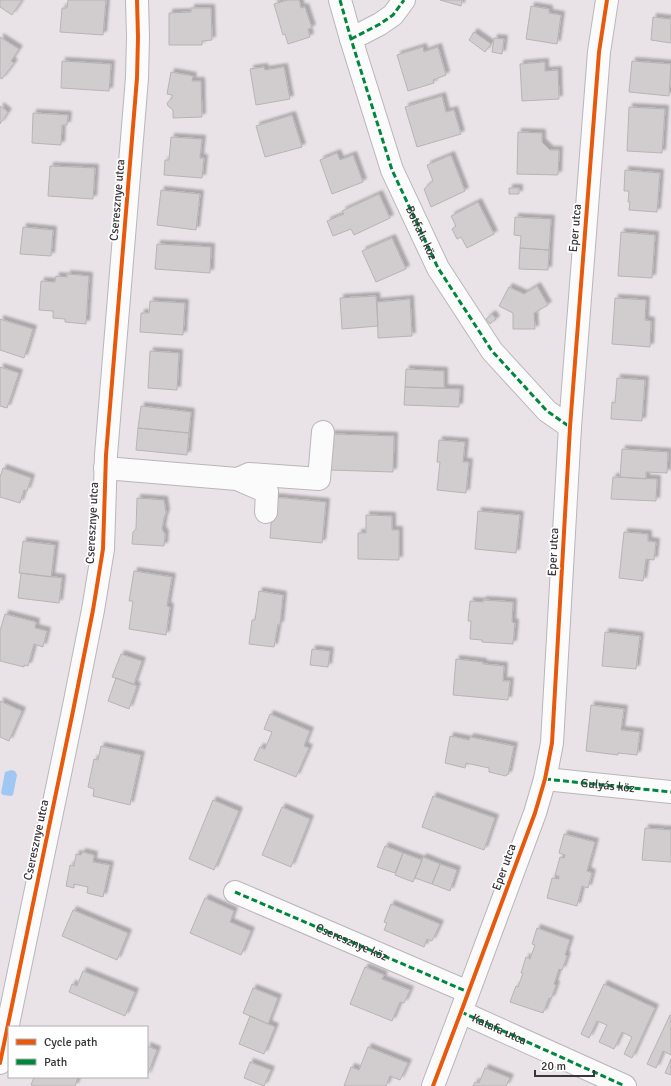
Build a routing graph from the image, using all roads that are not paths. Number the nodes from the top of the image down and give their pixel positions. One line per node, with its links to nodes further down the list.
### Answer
1 (137, 0): 8 (street, Cseresznye utca)
2 (340, 0): 5 (street, Botfalu köz)
3 (404, 0): 5 (street)
4 (607, 0): 6 (street, Eper utca)
5 (351, 39): 6 (street, Botfalu köz)
6 (570, 427): 11 (street, Eper utca)
7 (323, 432): 9 (street)
8 (105, 468): 9 (street); 16 (street, Cseresznye utca)
9 (237, 479): 10 (street)
10 (266, 512)
11 (545, 779): 12 (street, Gulyás köz); 14 (street, Eper utca)
12 (671, 792)
13 (235, 892): 14 (street, Cseresznye köz)
14 (468, 992): 15 (street, Eper utca)
15 (461, 1012): 17 (street, Eper utca); 18 (street, Katafa utca)
16 (0, 1062)
17 (433, 1086)
18 (625, 1086)

